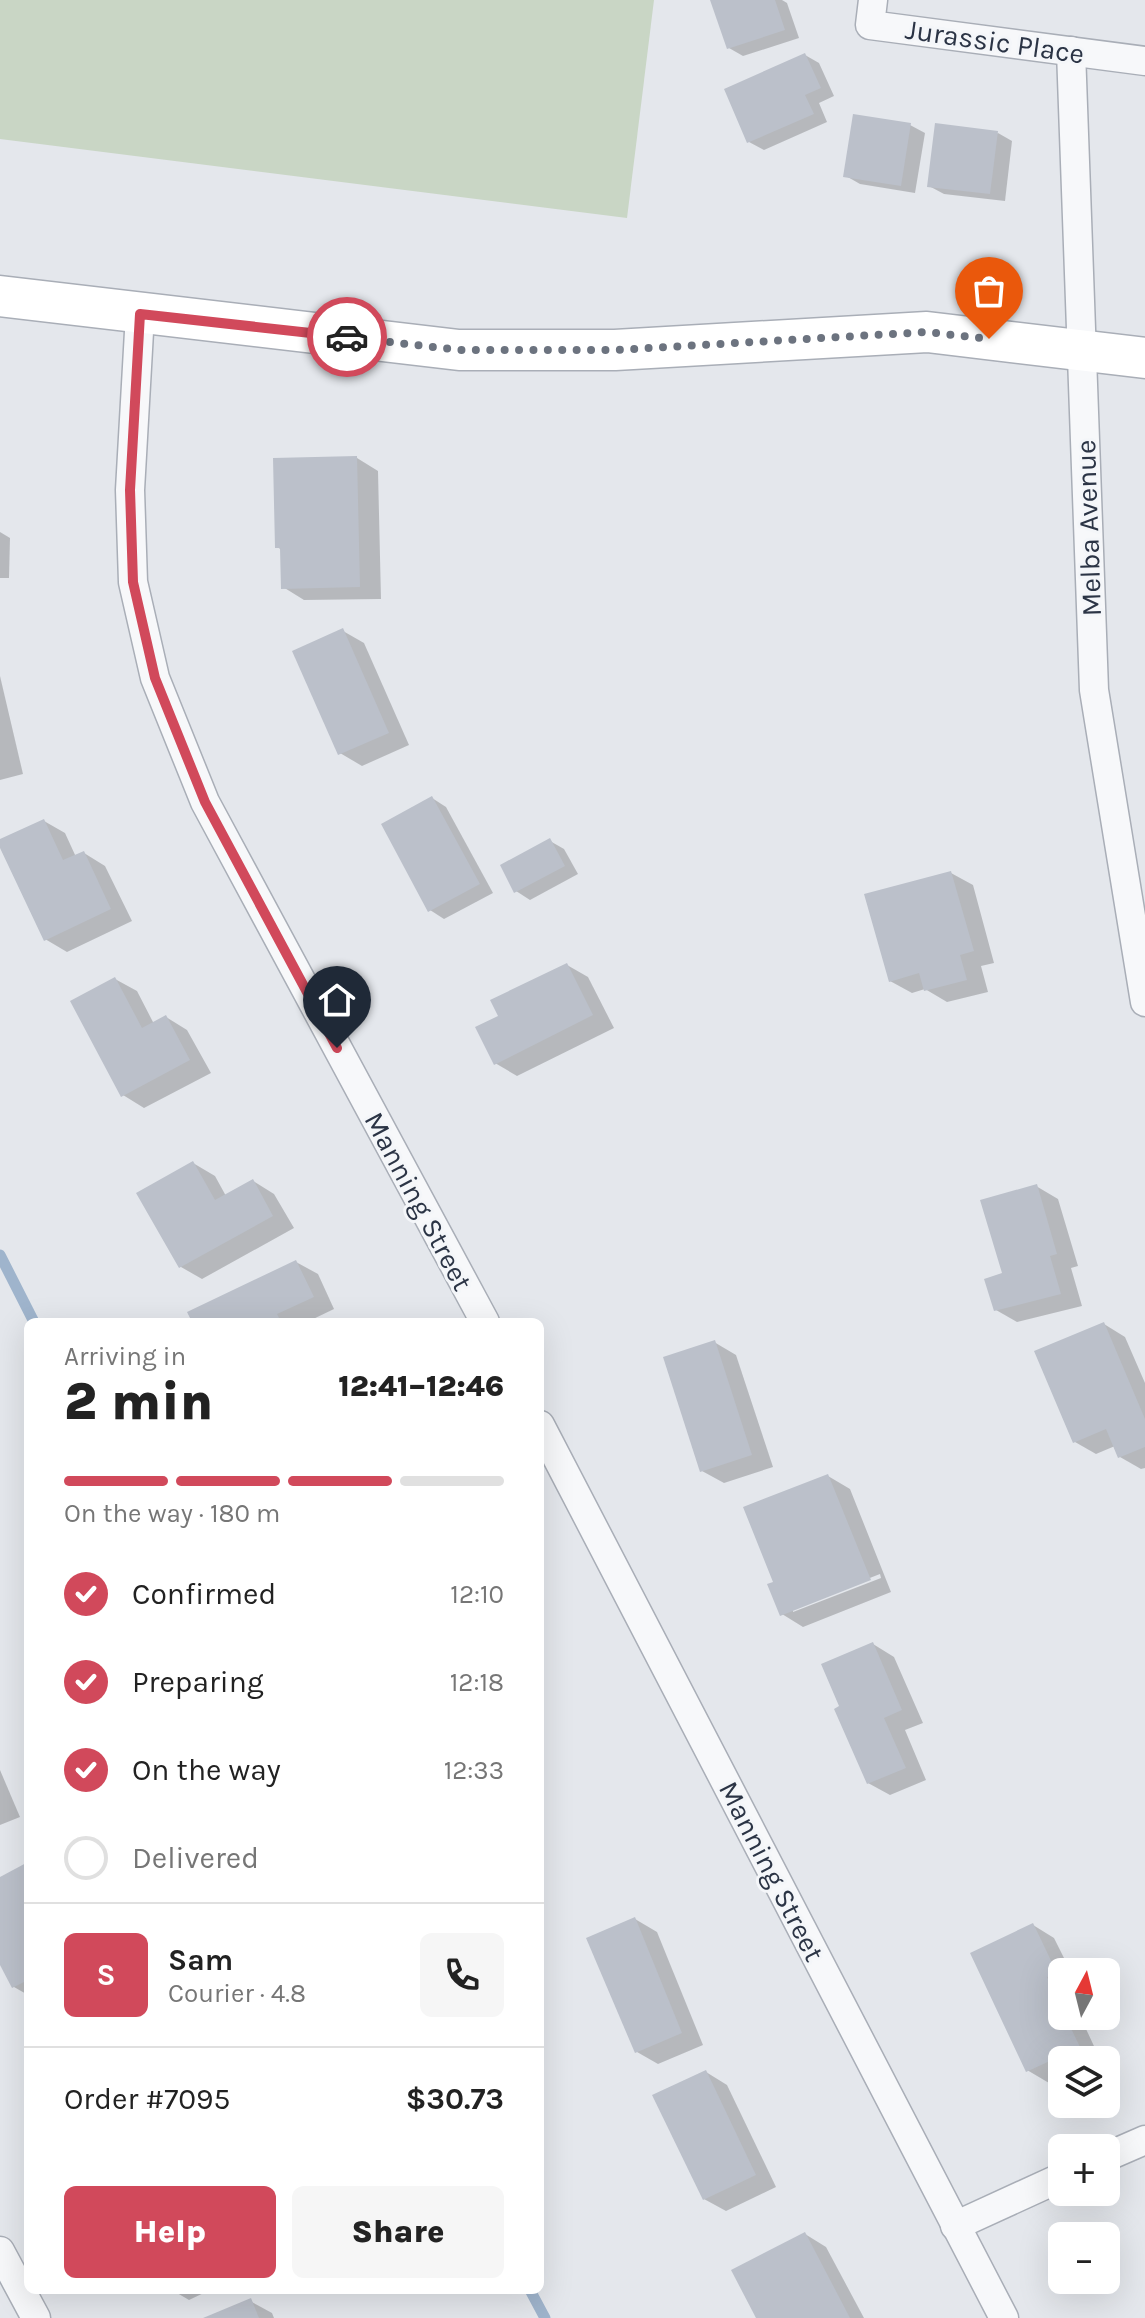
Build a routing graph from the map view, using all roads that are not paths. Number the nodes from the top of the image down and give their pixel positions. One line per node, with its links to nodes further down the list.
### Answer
1 (873, 0): 2 (street, Jurassic Place)
2 (1071, 51): 3 (street, Jurassic Place); 6 (street, Melba Avenue)
3 (1145, 61)
4 (0, 296): 5 (street)
5 (140, 314): 6 (street); 9 (street, Manning Street)
6 (1082, 350): 7 (street); 8 (street, Melba Avenue)
7 (1145, 358)
8 (1145, 1002)
9 (483, 1318)
10 (544, 1432): 14 (street, Manning Street)
11 (1145, 2140): 12 (street)
12 (1120, 2151)
13 (1048, 2183): 14 (street)
14 (955, 2226): 17 (street, Manning Street)
15 (0, 2251): 16 (street)
16 (36, 2318)
17 (1004, 2318)

